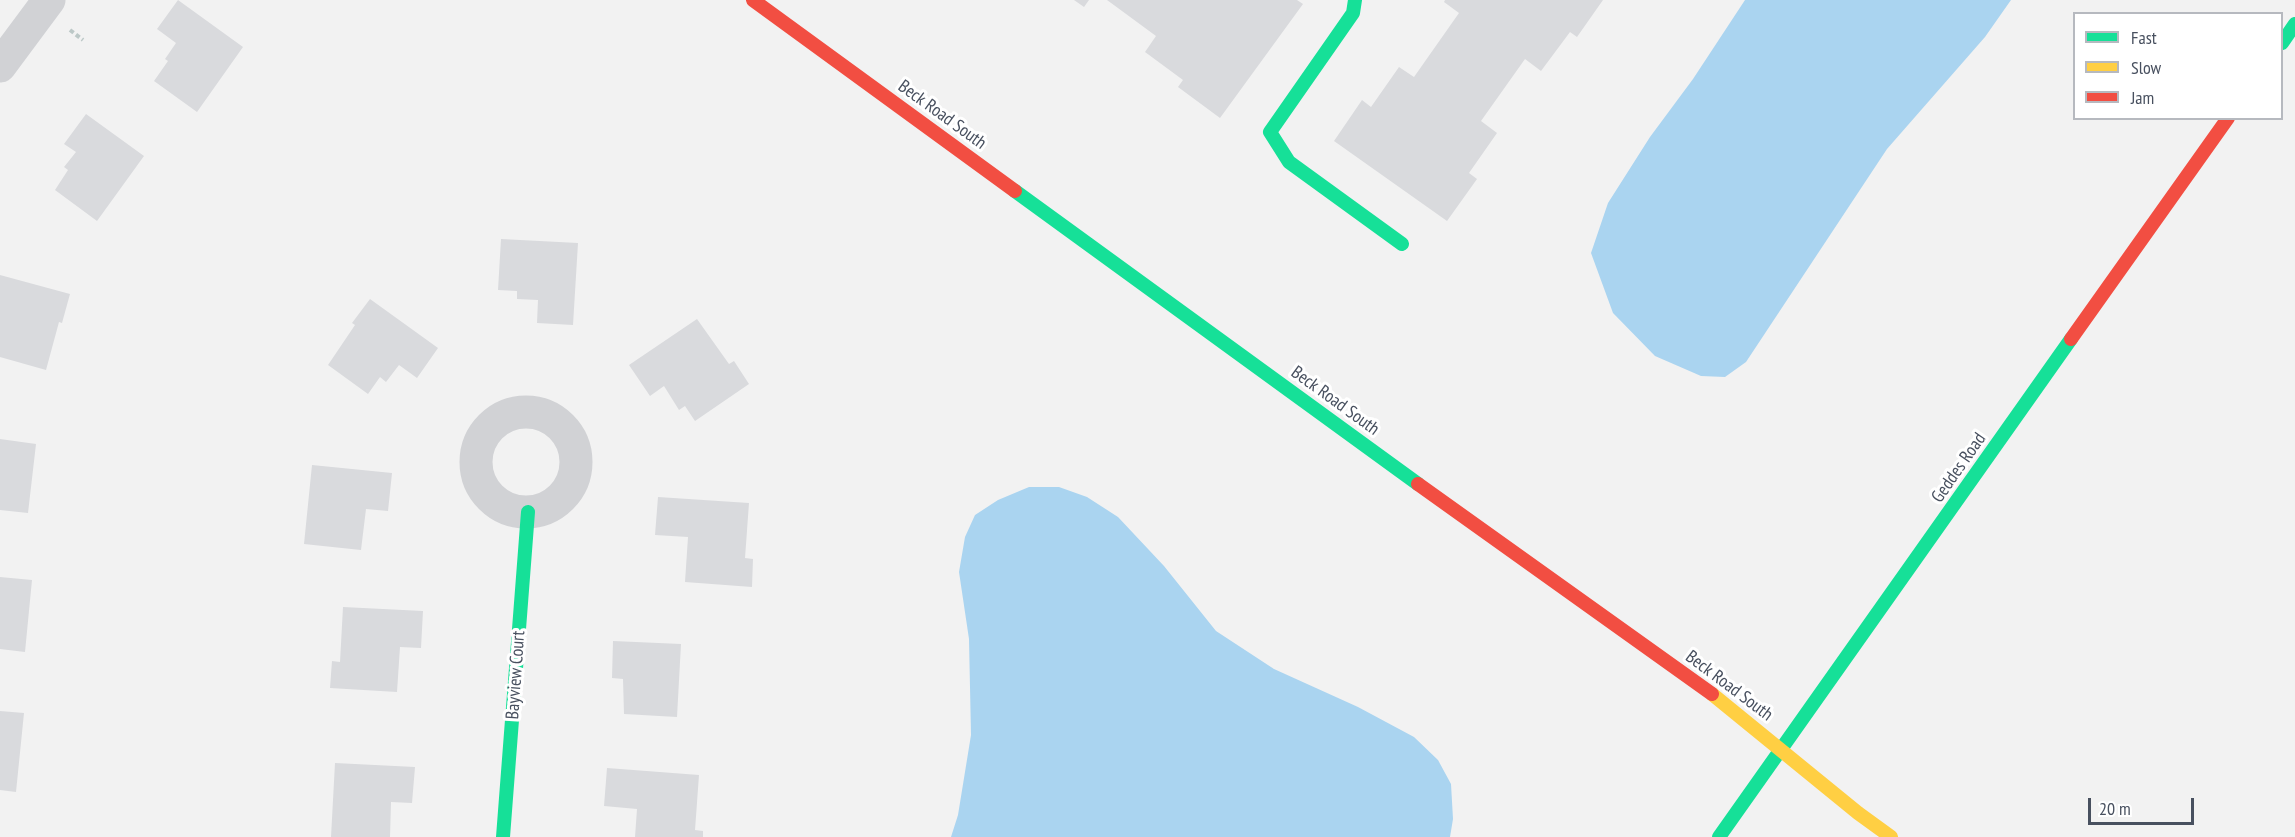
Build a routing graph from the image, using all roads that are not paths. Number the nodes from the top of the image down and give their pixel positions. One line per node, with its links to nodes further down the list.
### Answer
1 (753, 0): 11 (main road, Beck Road South)
2 (1355, 0): 9 (main road)
3 (57, 14): 5 (street)
4 (2295, 24): 6 (main road)
5 (10, 33): 7 (street)
6 (2283, 42)
7 (0, 66)
8 (2227, 120): 11 (main road, Geddes Road)
9 (1402, 244)
10 (528, 512): 12 (main road, Bayview Court)
11 (1782, 750): 13 (main road, Geddes Road); 14 (main road, Beck Road South)
12 (503, 837)
13 (1719, 837)
14 (1892, 837)

